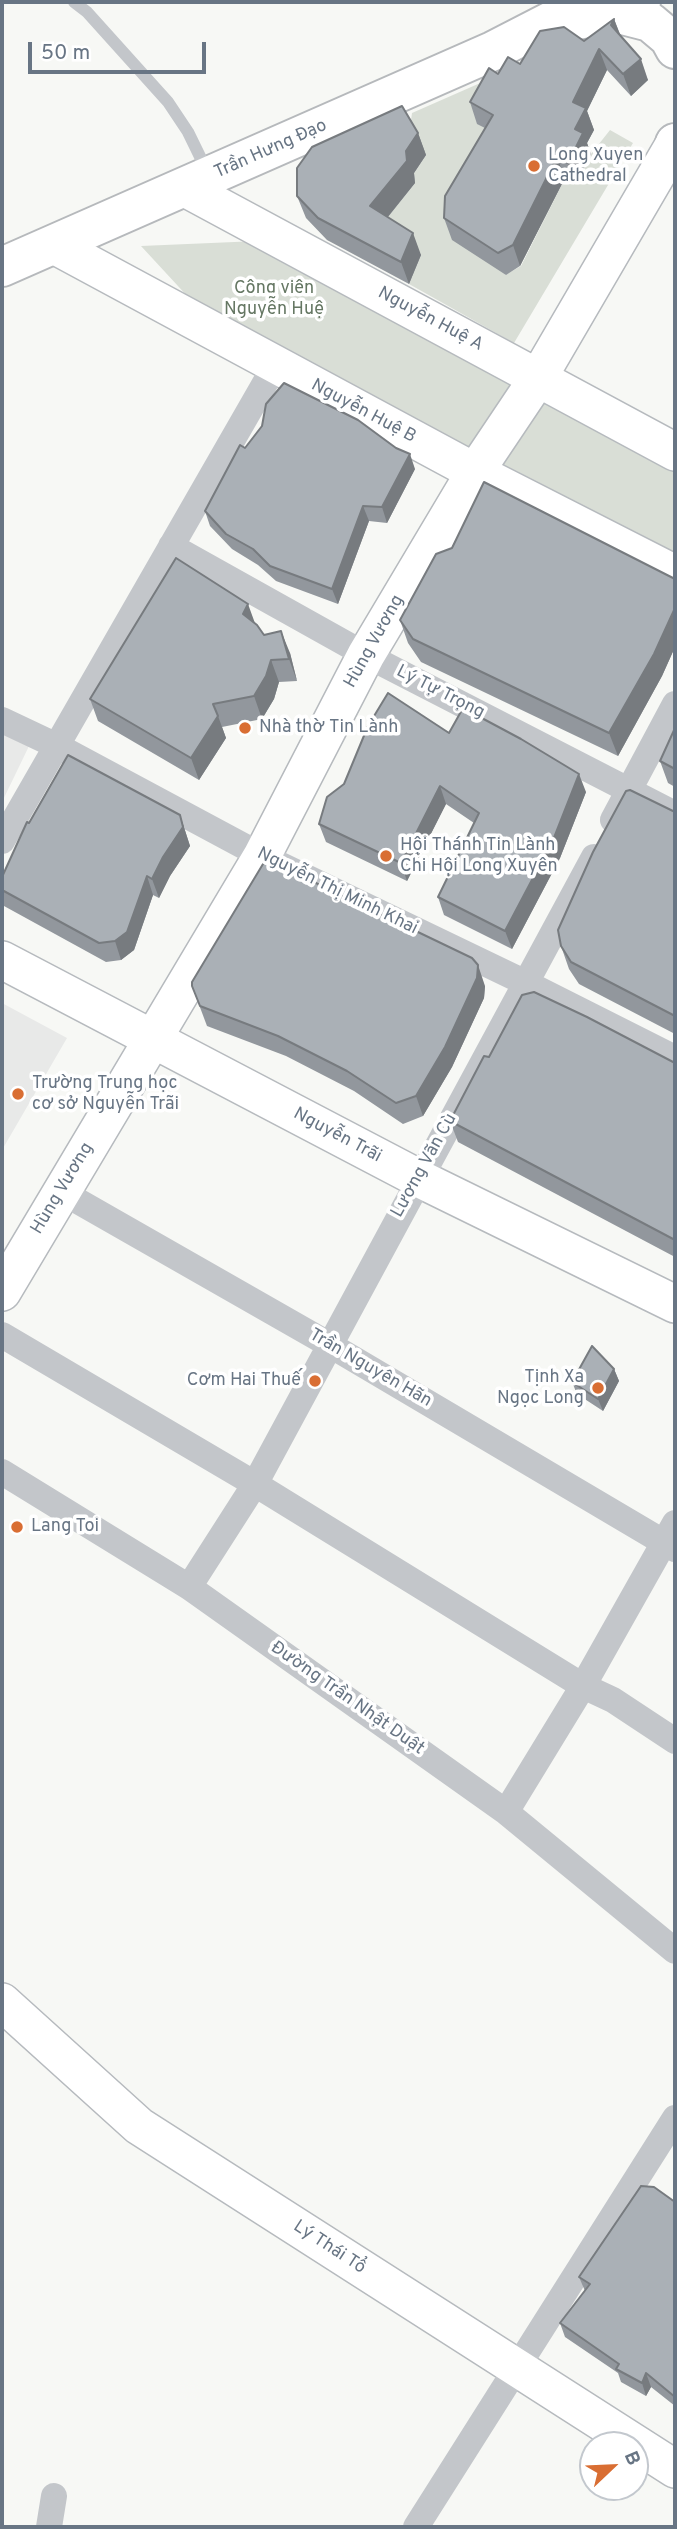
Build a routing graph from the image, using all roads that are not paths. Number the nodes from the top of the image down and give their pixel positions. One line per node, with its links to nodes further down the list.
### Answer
1 (74, 2): 5 (lane)
2 (615, 6): 3 (highway); 5 (highway, Trần Hưng Đạo)
3 (675, 49)
4 (675, 143): 9 (street, Hùng Vương)
5 (197, 182): 6 (highway, Trần Hưng Đạo); 9 (street, Nguyễn Huệ A)
6 (54, 245): 7 (highway, Trần Hưng Đạo); 8 (street, Nguyễn Huệ B)
7 (2, 267)
8 (276, 364): 11 (street, Nguyễn Huệ B); 12 (street)
9 (538, 378): 10 (street, Nguyễn Huệ A); 11 (street, Hùng Vương)
10 (675, 452)
11 (475, 472): 13 (street, Nguyễn Huệ B); 14 (street, Hùng Vương)
12 (171, 546): 14 (street, Lý Tự Trọng); 17 (street)
13 (675, 573)
14 (366, 655): 18 (street, Lý Tự Trọng); 21 (street, Hùng Vương)
15 (675, 704): 18 (street, Lương Vãn Cù)
16 (2, 720): 17 (street, Nguyễn Thị Minh Khai)
17 (57, 746): 20 (street); 21 (street, Nguyễn Thị Minh Khai)
18 (629, 790): 19 (street, Lý Tự Trọng); 23 (street, Lương Vãn Cù)
19 (675, 814)
20 (2, 841)
21 (262, 856): 23 (street, Nguyễn Thị Minh Khai); 24 (street, Hùng Vương)
22 (2, 960): 24 (street, Nguyễn Trãi)
23 (526, 982): 25 (street, Nguyễn Thị Minh Khai); 26 (street, Lương Vãn Cù)
24 (153, 1040): 26 (street, Nguyễn Trãi); 27 (street, Hùng Vương)
25 (675, 1058)
26 (418, 1178): 29 (street, Nguyễn Trãi); 31 (street, Lương Vãn Cù)
27 (62, 1192): 28 (street, Hùng Vương); 31 (street, Trần Nguyên Hãn)
28 (2, 1292)
29 (675, 1304)
30 (2, 1335): 33 (street)
31 (330, 1345): 33 (street, Lương Vãn Cù); 34 (street, Trần Nguyên Hãn)
32 (2, 1472): 35 (street, Đường Trần Nhật Duật)
33 (255, 1484): 35 (street, Lương Vãn Cù); 36 (street)
34 (672, 1538): 36 (street)
35 (189, 1587): 38 (street, Đường Trần Nhật Duật)
36 (583, 1686): 37 (street); 38 (street)
37 (675, 1741)
38 (506, 1812): 39 (street, Đường Trần Nhật Duật)
39 (675, 1951)
40 (2, 2002): 42 (street, Lý Thái Tổ)
41 (675, 2118): 42 (street)
42 (517, 2368): 43 (street, Lý Thái Tổ); 46 (street)
43 (675, 2469)
44 (54, 2496): 45 (street)
45 (49, 2527)
46 (416, 2527)

